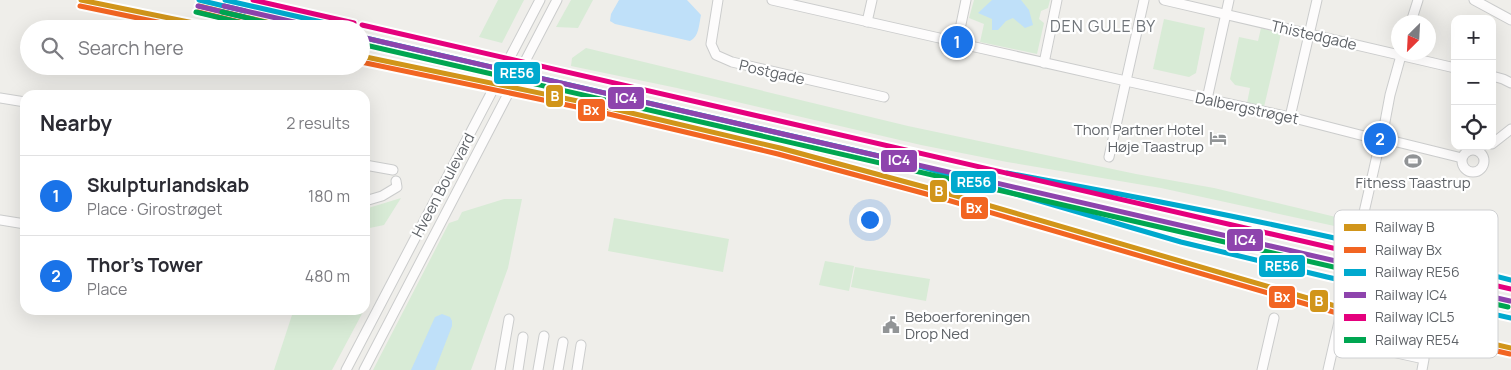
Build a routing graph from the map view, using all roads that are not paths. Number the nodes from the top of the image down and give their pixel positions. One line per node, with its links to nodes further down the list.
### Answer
1 (540, 0): 60 (street, Hveen Boulevard)
2 (557, 0): 61 (street, Hveen Boulevard)
3 (718, 0): 30 (street, Postgade)
4 (772, 0): 17 (street)
5 (872, 0): 17 (street)
6 (966, 0): 18 (street)
7 (1057, 0): 25 (street)
8 (1144, 0): 28 (street)
9 (1164, 0): 14 (street, Thistedgade)
10 (1230, 0): 14 (street)
11 (1317, 0): 19 (street)
12 (1418, 0): 15 (street)
13 (1474, 0): 16 (street)
14 (1226, 14): 19 (street, Thistedgade); 32 (street)
15 (1413, 15)
16 (1511, 19)
17 (868, 22): 20 (street)
18 (959, 34): 20 (street); 21 (street)
19 (1309, 34): 22 (street, Thistedgade); 34 (street)
20 (948, 40): 21 (street)
21 (966, 45): 25 (street, Dalbergstrøget)
22 (1391, 52)
23 (1399, 60): 35 (street)
24 (1424, 60): 26 (street, Thistedgade)
25 (1044, 63): 28 (street, Dalbergstrøget)
26 (1451, 67)
27 (1496, 77): 29 (street)
28 (1126, 81): 32 (street, Dalbergstrøget); 43 (street)
29 (1511, 83)
30 (884, 97)
31 (0, 98): 33 (street)
32 (1207, 99): 34 (street, Dalbergstrøget)
33 (20, 101)
34 (1290, 117): 37 (street, Dalbergstrøget)
35 (1384, 127): 37 (street); 38 (street)
36 (1511, 129): 39 (street)
37 (1368, 137): 41 (street)
38 (1393, 141): 41 (street); 44 (street)
39 (1496, 141)
40 (1485, 150): 42 (street)
41 (1378, 151): 49 (street)
42 (1480, 154): 44 (street); 44 (street)
43 (1109, 157)
44 (1462, 158)
45 (370, 166): 46 (street)
46 (393, 170)
47 (396, 181): 48 (street)
48 (370, 200)
49 (1365, 210)
50 (0, 220): 51 (street)
51 (20, 223)
52 (1274, 318): 67 (street)
53 (509, 319): 62 (street)
54 (544, 336): 64 (street)
55 (523, 337): 63 (street)
56 (563, 342): 65 (street)
57 (1334, 342): 68 (street)
58 (581, 345): 66 (street)
59 (1419, 358): 69 (street)
60 (346, 370)
61 (364, 370)
62 (500, 370)
63 (518, 370)
64 (538, 370)
65 (558, 370)
66 (577, 370)
67 (1262, 370)
68 (1328, 370)
69 (1422, 370)

